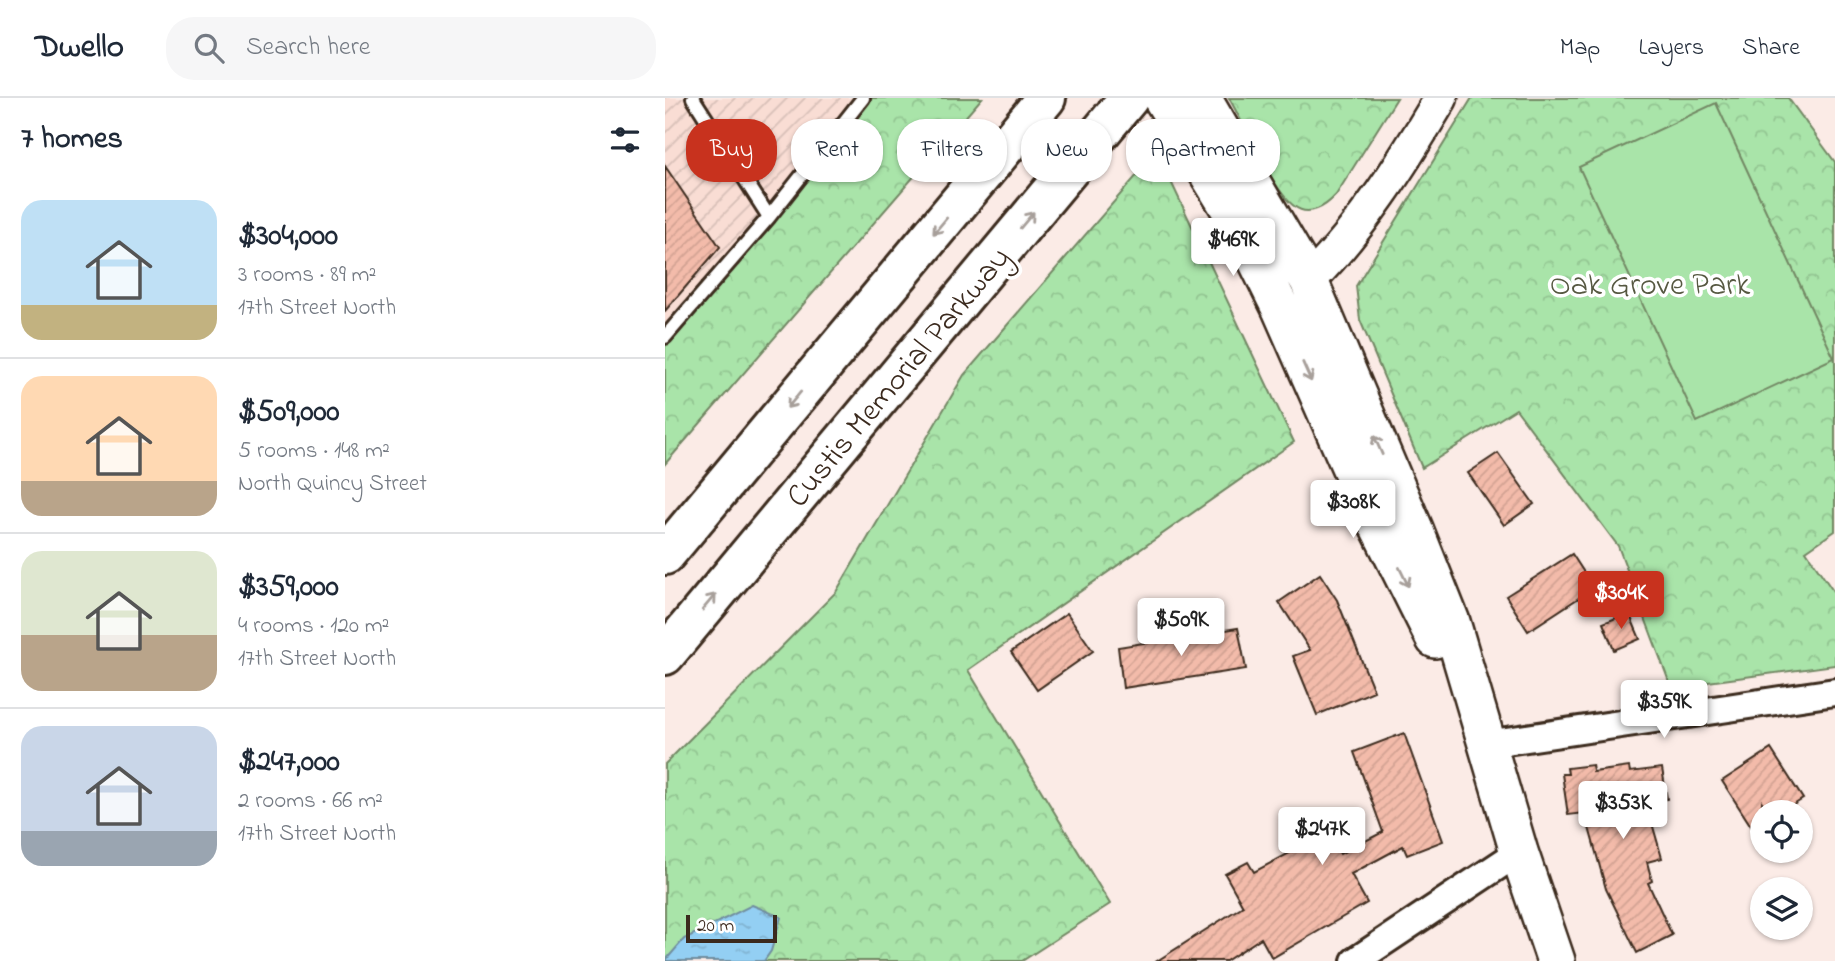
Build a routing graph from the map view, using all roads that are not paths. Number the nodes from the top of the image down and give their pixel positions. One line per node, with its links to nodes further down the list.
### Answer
1 (693, 98): 9 (lane)
2 (863, 98): 9 (lane)
3 (1046, 98): 13 (highway, Custis Memorial Parkway, one-way to 13)
4 (1129, 98): 14 (highway, Custis Memorial Parkway, one-way to 4)
5 (1162, 98): 8 (main road)
6 (1202, 98): 8 (main road)
7 (1441, 98): 10 (street)
8 (1249, 208): 10 (main road); 11 (main road)
9 (769, 217): 12 (lane)
10 (1309, 281): 11 (street); 16 (main road, one-way to 10)
11 (1281, 309): 16 (main road, one-way to 16)
12 (665, 337)
13 (665, 555)
14 (665, 655)
15 (1835, 692): 16 (street)
16 (1486, 744): 17 (main road)
17 (1519, 852): 18 (street); 19 (main road)
18 (1355, 961)
19 (1556, 961)

